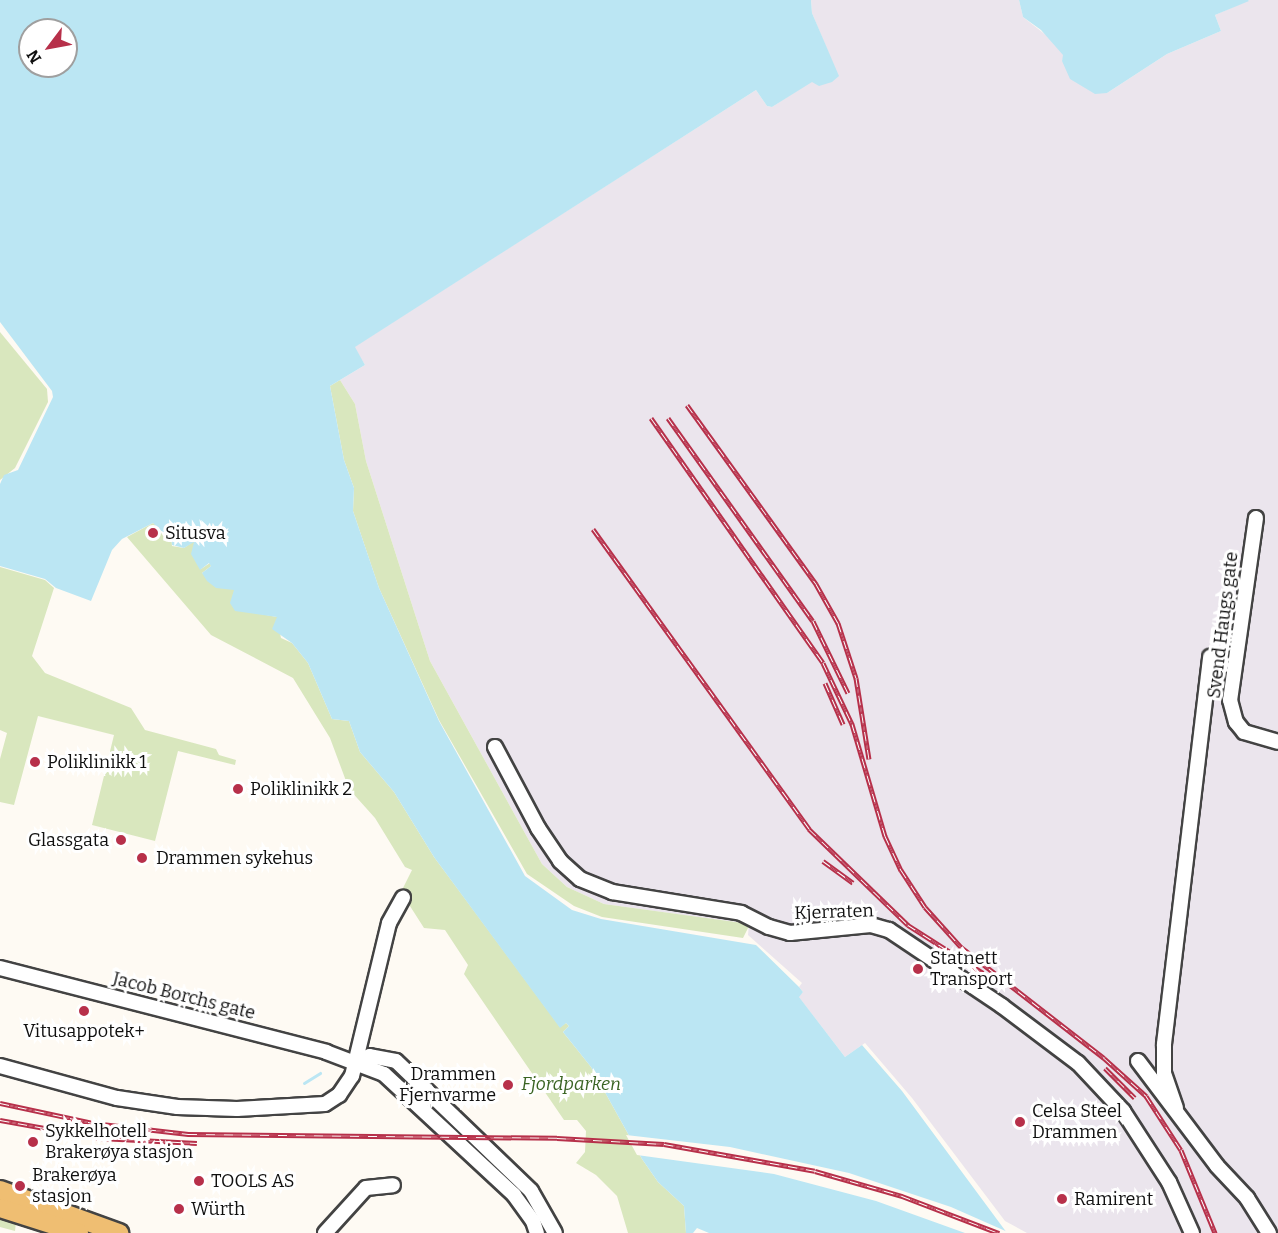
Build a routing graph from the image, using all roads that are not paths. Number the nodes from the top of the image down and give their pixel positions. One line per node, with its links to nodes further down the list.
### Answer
1 (1256, 518): 3 (street, Svend Haugs gate)
2 (1210, 657): 10 (street)
3 (1278, 742)
4 (495, 747): 19 (street, Kjerraten)
5 (403, 898): 8 (street)
6 (0, 968): 8 (street, Jacob Borchs gate)
7 (1138, 1061): 10 (street)
8 (358, 1062): 9 (street); 17 (street, Jacob Borchs gate); 18 (street, Jacob Borchs gate)
9 (0, 1066)
10 (1176, 1108): 20 (street)
11 (393, 1185): 14 (street)
12 (0, 1190): 16 (main road)
13 (1, 1207): 15 (main road)
14 (329, 1231)
15 (79, 1233)
16 (119, 1233)
17 (537, 1233)
18 (555, 1233)
19 (1192, 1233)
20 (1269, 1233)

